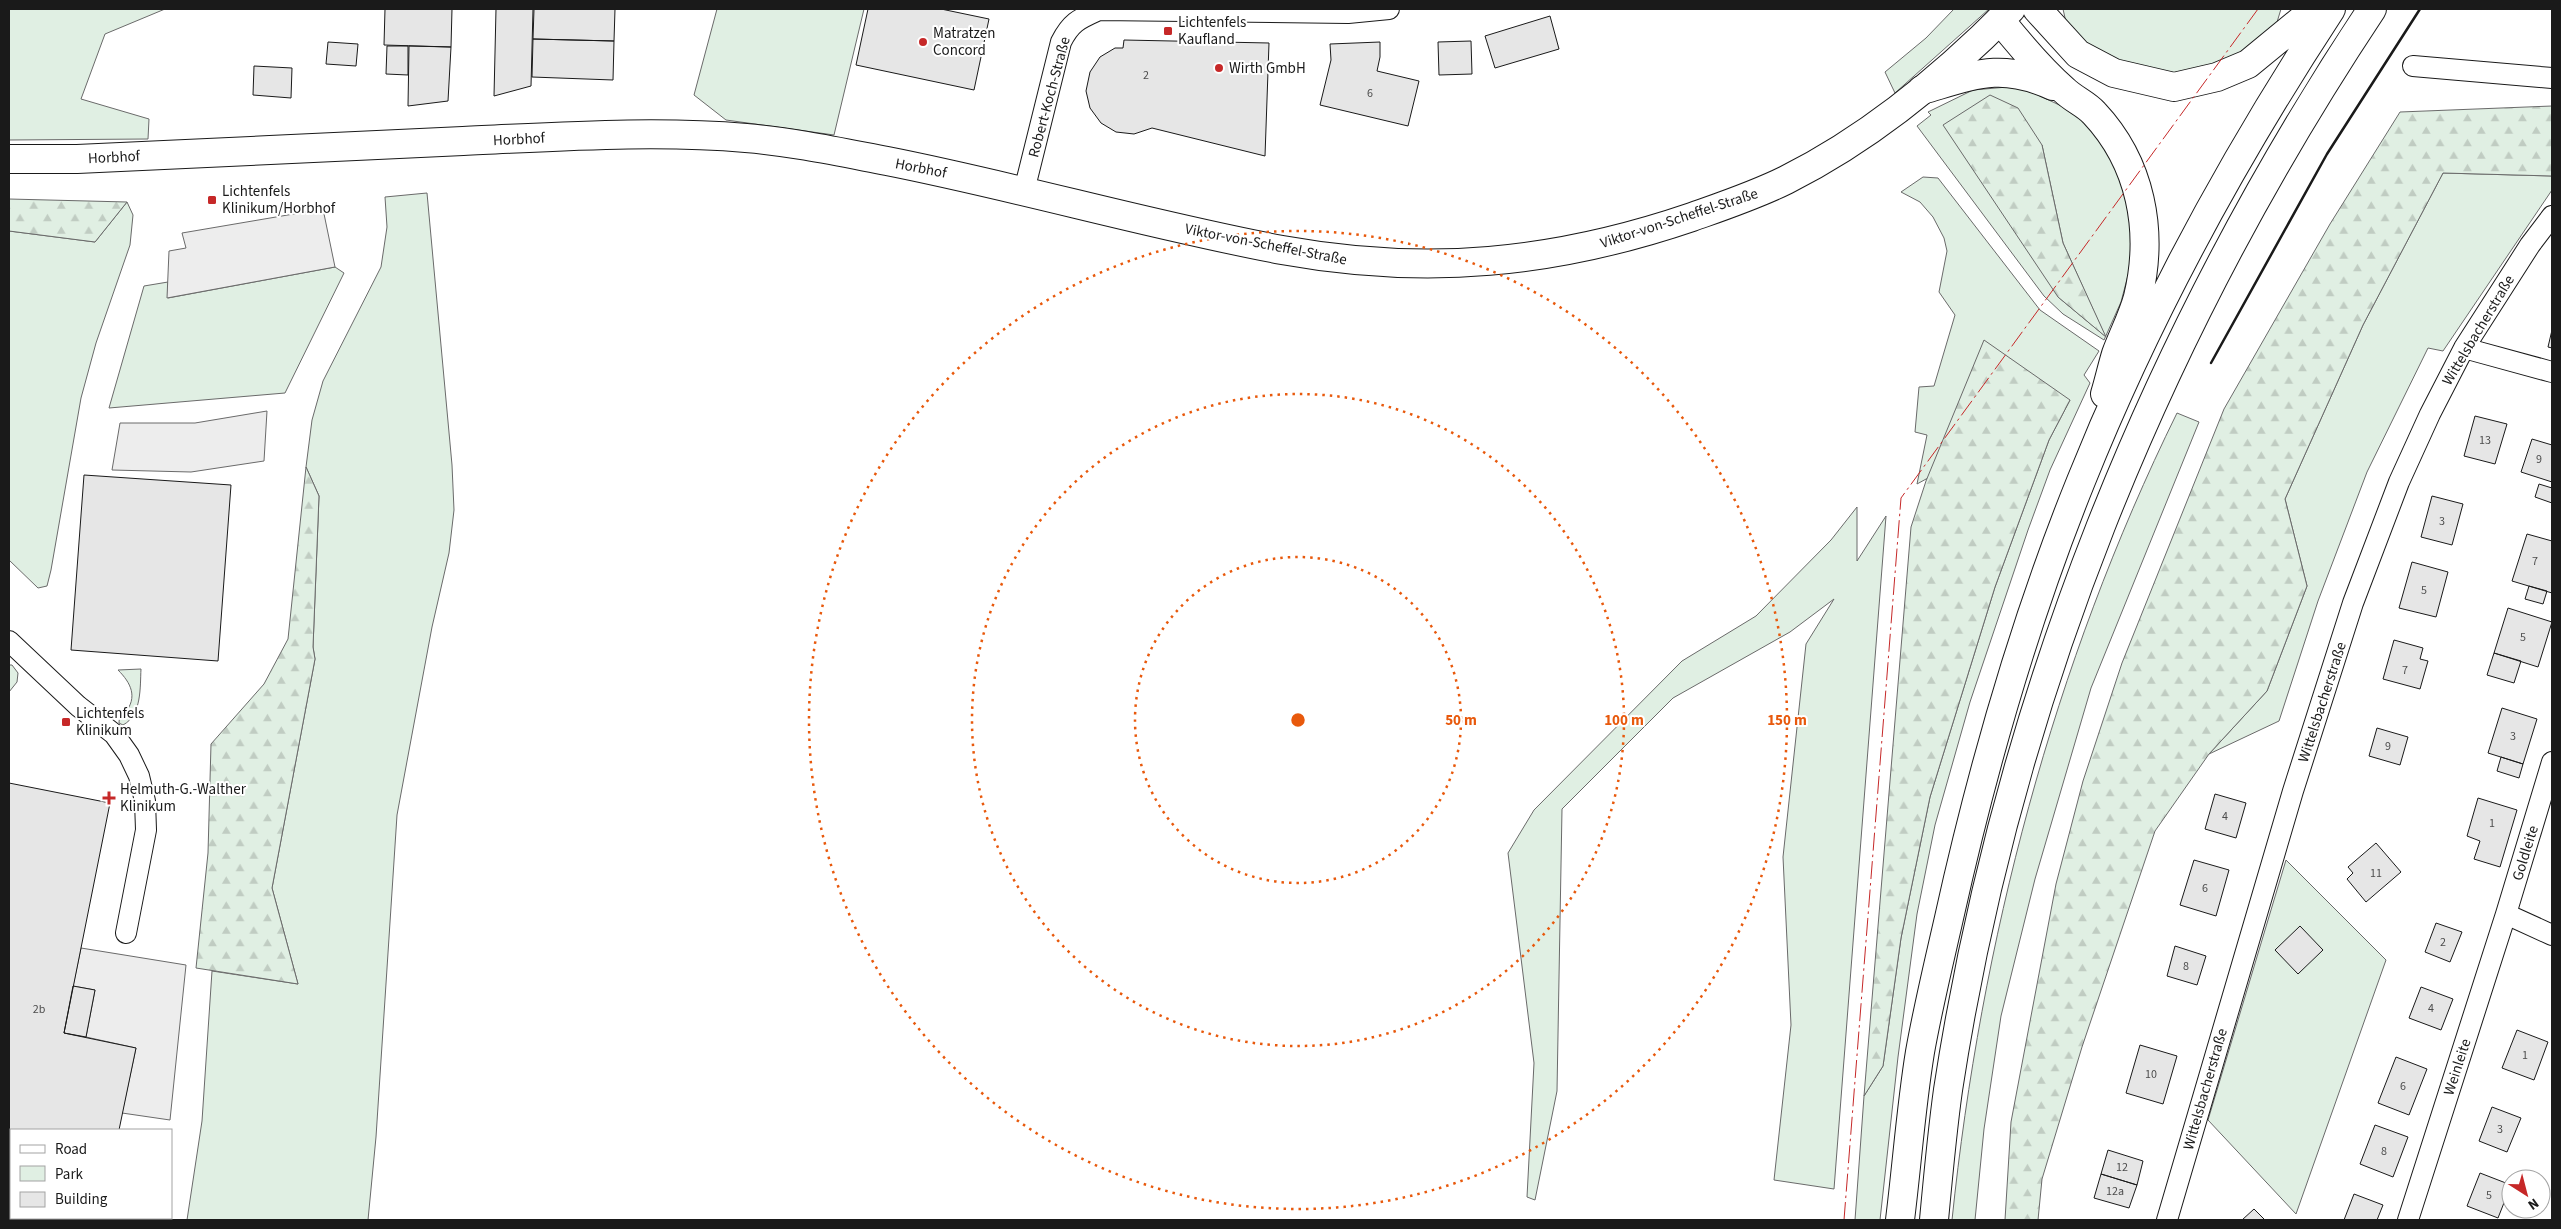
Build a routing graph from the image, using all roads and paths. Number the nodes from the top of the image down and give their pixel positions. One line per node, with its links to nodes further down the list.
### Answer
1 (1389, 9): 12 (street, Robert-Koch-Straße)
2 (2037, 9): 3 (main road)
3 (2315, 9)
4 (2331, 9): 16 (main road)
5 (2372, 9): 23 (main road)
6 (2006, 14): 9 (main road, Viktor-von-Scheffel-Straße); 10 (main road)
7 (2413, 66): 8 (street)
8 (2552, 78)
9 (1922, 90): 10 (main road); 12 (main road, Viktor-von-Scheffel-Straße)
10 (2065, 91): 16 (main road)
11 (9, 159): 12 (main road, Horbhof)
12 (1024, 191)
13 (2552, 216): 14 (street, Wittelsbacherstraße)
14 (2464, 348): 15 (street); 24 (street, Wittelsbacherstraße)
15 (2552, 372)
16 (2082, 480): 22 (main road)
17 (9, 642): 20 (street)
18 (2552, 762): 19 (street, Goldleite)
19 (2506, 914): 21 (street); 25 (street, Weinleite)
20 (126, 933)
21 (2552, 935)
22 (1900, 1220)
23 (1934, 1220)
24 (2167, 1220)
25 (2408, 1220)

